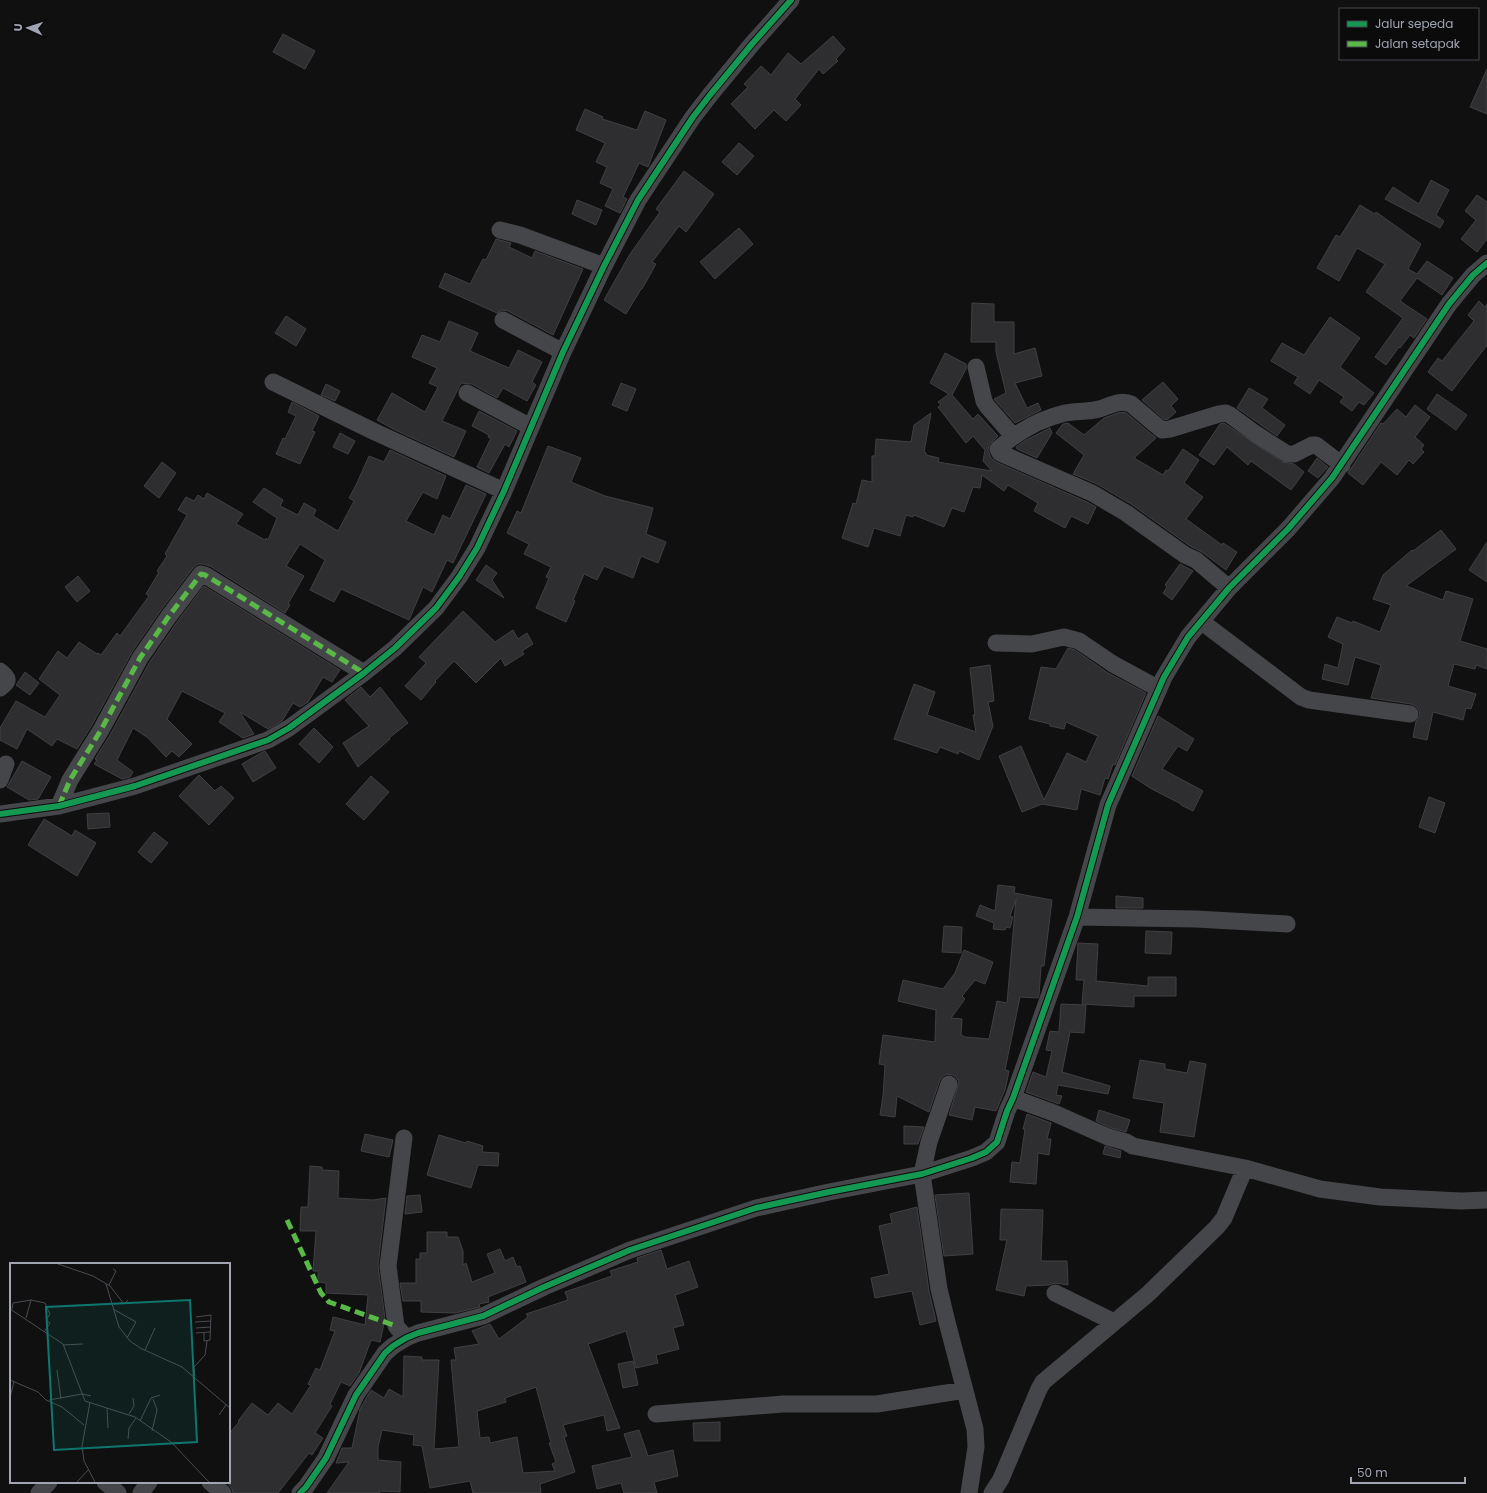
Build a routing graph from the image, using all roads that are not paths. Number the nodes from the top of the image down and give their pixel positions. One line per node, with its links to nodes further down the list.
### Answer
1 (791, 0): 4 (street)
2 (500, 230): 4 (street)
3 (1487, 263): 12 (street)
4 (604, 266): 6 (street)
5 (503, 320): 6 (street)
6 (563, 352): 10 (street)
7 (976, 367): 11 (street)
8 (273, 382): 13 (street)
9 (467, 393): 10 (street)
10 (531, 427): 13 (street)
11 (1013, 436): 12 (street); 14 (street)
12 (1342, 466): 14 (street)
13 (504, 491): 18 (street)
14 (1229, 588): 15 (street)
15 (1202, 622): 20 (street); 21 (street)
16 (996, 643): 20 (street)
17 (0, 672): 19 (street)
18 (364, 672): 24 (street); 24 (street)
19 (0, 688)
20 (1159, 689): 26 (street)
21 (1410, 714)
22 (6, 764): 23 (street)
23 (0, 780)
24 (59, 806): 25 (street)
25 (0, 814)
26 (1077, 917): 27 (street); 29 (street)
27 (1286, 924)
28 (949, 1084): 32 (street)
29 (1013, 1098): 31 (street); 32 (street)
30 (404, 1138): 36 (street)
31 (1245, 1168): 33 (street); 35 (street)
32 (922, 1174): 36 (street); 37 (street)
33 (1487, 1200)
34 (1056, 1293): 35 (street)
35 (1114, 1322): 49 (street)
36 (406, 1338): 43 (street)
37 (964, 1390): 38 (street); 48 (street)
38 (656, 1414)
39 (48, 1483): 44 (street)
40 (106, 1483): 45 (street)
41 (148, 1483): 46 (street)
42 (211, 1483): 47 (street)
43 (306, 1491)
44 (39, 1493)
45 (118, 1493)
46 (141, 1493)
47 (223, 1493)
48 (970, 1493)
49 (992, 1493)

